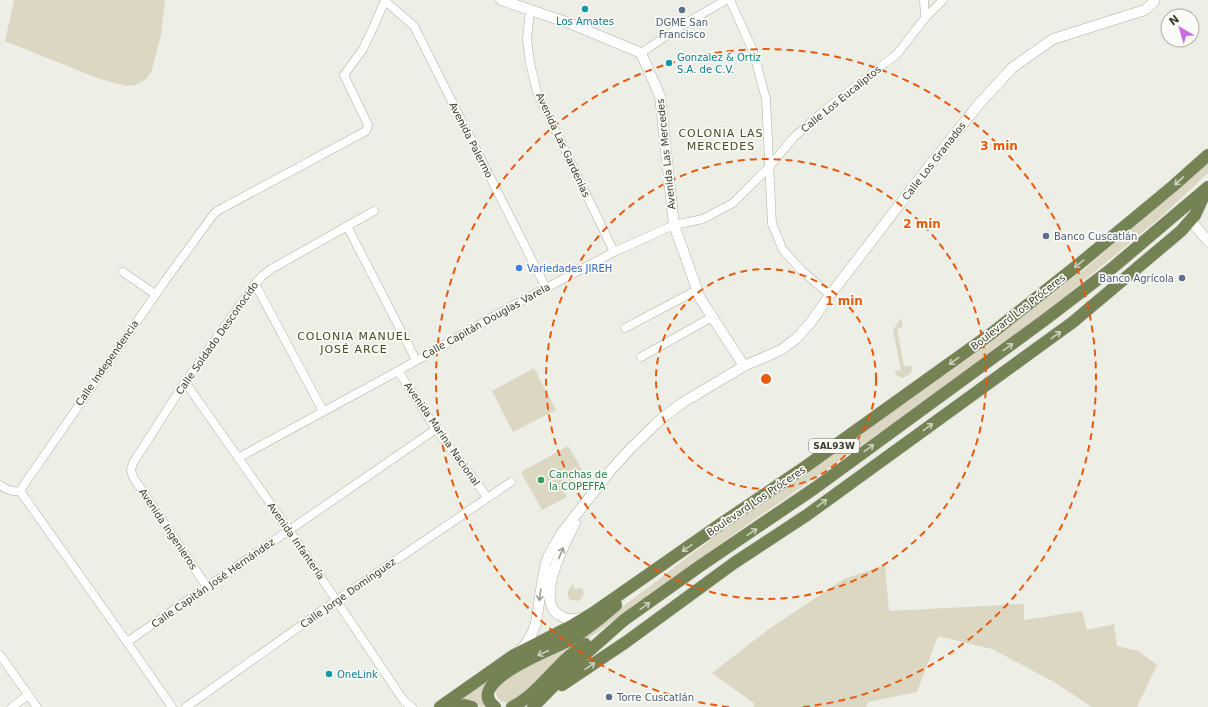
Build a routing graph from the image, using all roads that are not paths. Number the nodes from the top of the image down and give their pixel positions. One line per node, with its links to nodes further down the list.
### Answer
1 (385, 0): 24 (street, Avenida Palermo); 26 (street, Calle Independencia)
2 (502, 0): 9 (street)
3 (726, 0): 11 (street)
4 (730, 0): 13 (street)
5 (924, 0): 10 (street)
6 (928, 0): 8 (street)
7 (1154, 1): 27 (street, Calle Los Granados)
8 (941, 2): 10 (street, Calle Los Eucaliptos)
9 (530, 10): 11 (street); 21 (street, Avenida Las Gardenias)
10 (925, 18): 13 (street, Calle Los Eucaliptos)
11 (641, 53): 18 (street, Avenida Las Mercedes)
12 (1208, 155): 47 (highway, Boulevard Los Próceres / SAL93W, one-way to 47)
13 (769, 167): 18 (street, Calle Los Eucaliptos); 27 (street)
14 (1208, 187): 15 (highway); 45 (highway, Boulevard Los Próceres / SAL93W, one-way to 14)
15 (1204, 203): 17 (highway)
16 (374, 211): 19 (street, Calle Soldado Desconocido)
17 (1191, 221): 20 (street); 44 (highway, one-way to 17)
18 (674, 225): 21 (street, Calle Capitán Douglas Varela); 25 (street, Avenida Las Mercedes)
19 (347, 226): 23 (street, Calle Soldado Desconocido); 31 (street)
20 (1208, 241)
21 (614, 252): 24 (street, Calle Capitán Douglas Varela)
22 (124, 272): 26 (street)
23 (255, 284): 34 (street, Calle Soldado Desconocido); 35 (street)
24 (546, 288): 31 (street, Calle Capitán Douglas Varela)
25 (697, 290): 28 (street, Avenida Las Mercedes); 29 (street)
26 (155, 294): 41 (street, Calle Independencia)
27 (830, 295): 32 (street, Calle Los Granados)
28 (712, 317): 30 (street); 32 (street, Avenida Las Mercedes)
29 (625, 328)
30 (641, 357)
31 (416, 360): 33 (street, Calle Capitán Douglas Varela)
32 (744, 366): 43 (street, Calle Los Granados)
33 (398, 371): 35 (street, Calle Capitán Douglas Varela); 36 (street, Avenida Marina Nacional)
34 (185, 382): 37 (street, Avenida Infantería); 38 (street, Calle Soldado Desconocido)
35 (323, 411): 37 (street, Calle Capitán Douglas Varela)
36 (436, 429): 42 (street, Avenida Marina Nacional); 46 (street, Calle Capitán José Hernández)
37 (238, 458): 46 (street, Avenida Infantería)
38 (131, 470): 48 (street, Avenida Ingenieros)
39 (511, 482): 42 (street, Calle Jorge Domínguez)
40 (0, 485): 41 (street)
41 (20, 491): 52 (street)
42 (487, 497): 49 (street, Calle Jorge Domínguez)
43 (584, 504): 50 (street, Calle Los Granados, one-way to 43); 54 (street, Calle Los Granados, one-way to 54)
44 (807, 515): 45 (highway); 57 (highway, one-way to 44)
45 (773, 518): 51 (highway, Boulevard Los Próceres / SAL93W, one-way to 45)
46 (289, 530): 48 (street, Calle Capitán José Hernández); 49 (street, Avenida Infantería)
47 (664, 564): 50 (highway, Boulevard Los Próceres / SAL93W); 66 (highway, one-way to 66)
48 (207, 587): 52 (street, Calle Capitán José Hernández)
49 (337, 600): 56 (street, Avenida Infantería); 61 (street, Calle Jorge Domínguez)
50 (593, 613): 54 (highway, Boulevard Los Próceres / SAL93W)
51 (624, 620): 57 (highway, Boulevard Los Próceres / SAL93W); 67 (highway)
52 (127, 642): 60 (street)
53 (0, 655): 55 (street)
54 (514, 655): 63 (highway, Boulevard Los Próceres / SAL93W)
55 (28, 695): 58 (street); 59 (street)
56 (404, 704): 62 (street, Avenida Infantería)
57 (535, 706)
58 (12, 707)
59 (37, 707)
60 (172, 707)
61 (186, 707)
62 (412, 707)
63 (440, 707)
64 (457, 707): 65 (highway)
65 (472, 707)
66 (495, 707)
67 (512, 707)

